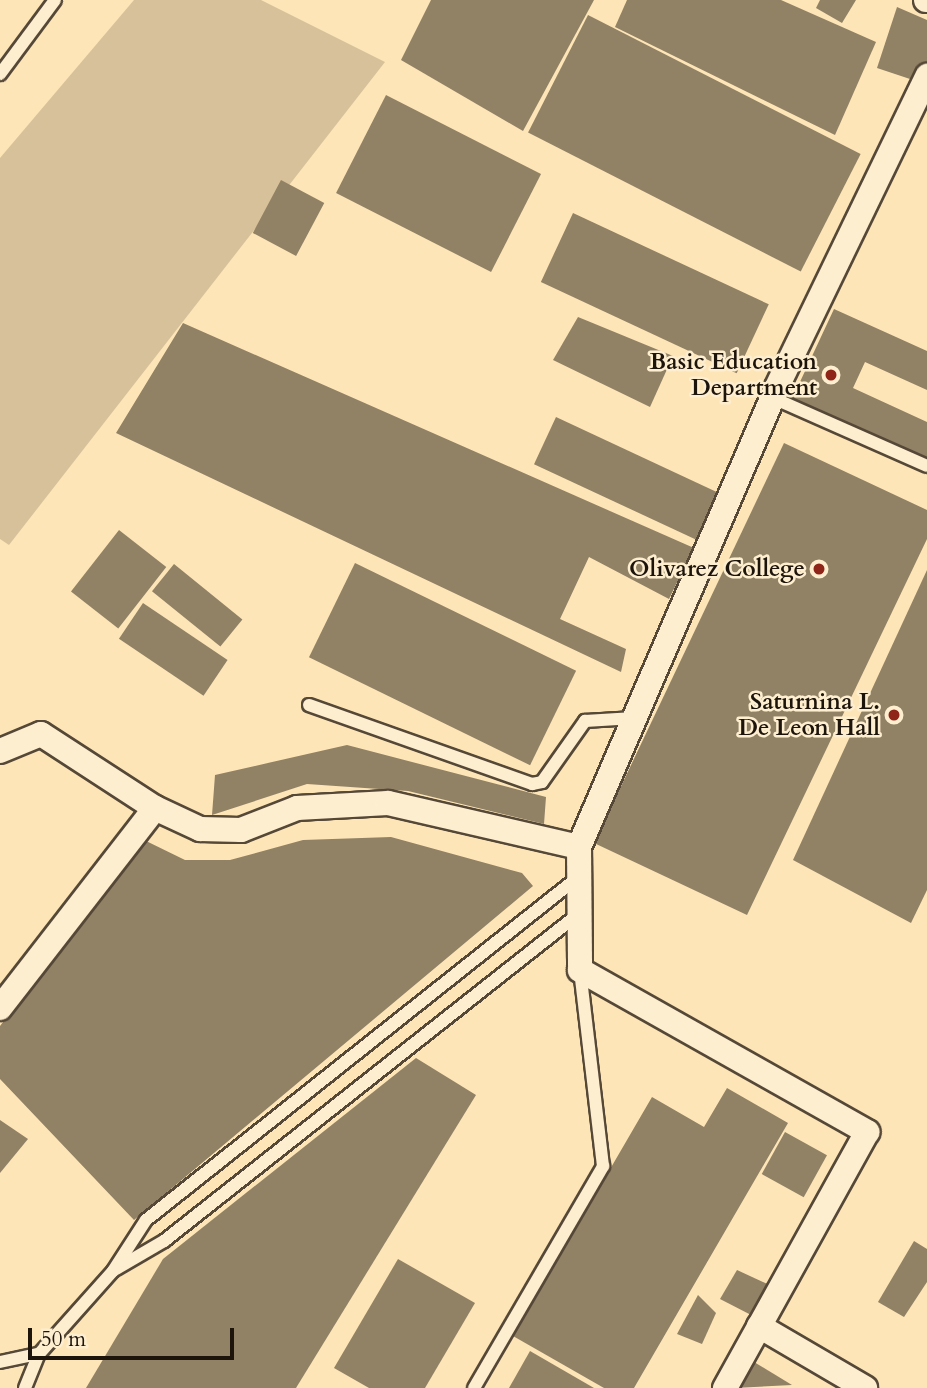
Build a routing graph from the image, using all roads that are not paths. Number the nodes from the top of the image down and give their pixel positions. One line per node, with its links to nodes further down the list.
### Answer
1 (55, 0): 2 (lane)
2 (0, 74)
3 (927, 76): 4 (street)
4 (773, 398): 5 (lane); 7 (street)
5 (927, 466)
6 (309, 705): 7 (lane)
7 (634, 718): 10 (street)
8 (0, 751): 9 (street)
9 (155, 808): 10 (street); 14 (street)
10 (579, 847): 11 (street)
11 (576, 879): 12 (street); 15 (lane)
12 (576, 916): 13 (street); 15 (lane)
13 (580, 970): 16 (street); 20 (lane)
14 (0, 1008)
15 (113, 1271): 17 (lane)
16 (759, 1326): 21 (street); 22 (street)
17 (39, 1354): 18 (lane); 19 (lane)
18 (0, 1362)
19 (25, 1388)
20 (474, 1388)
21 (726, 1388)
22 (865, 1388)

